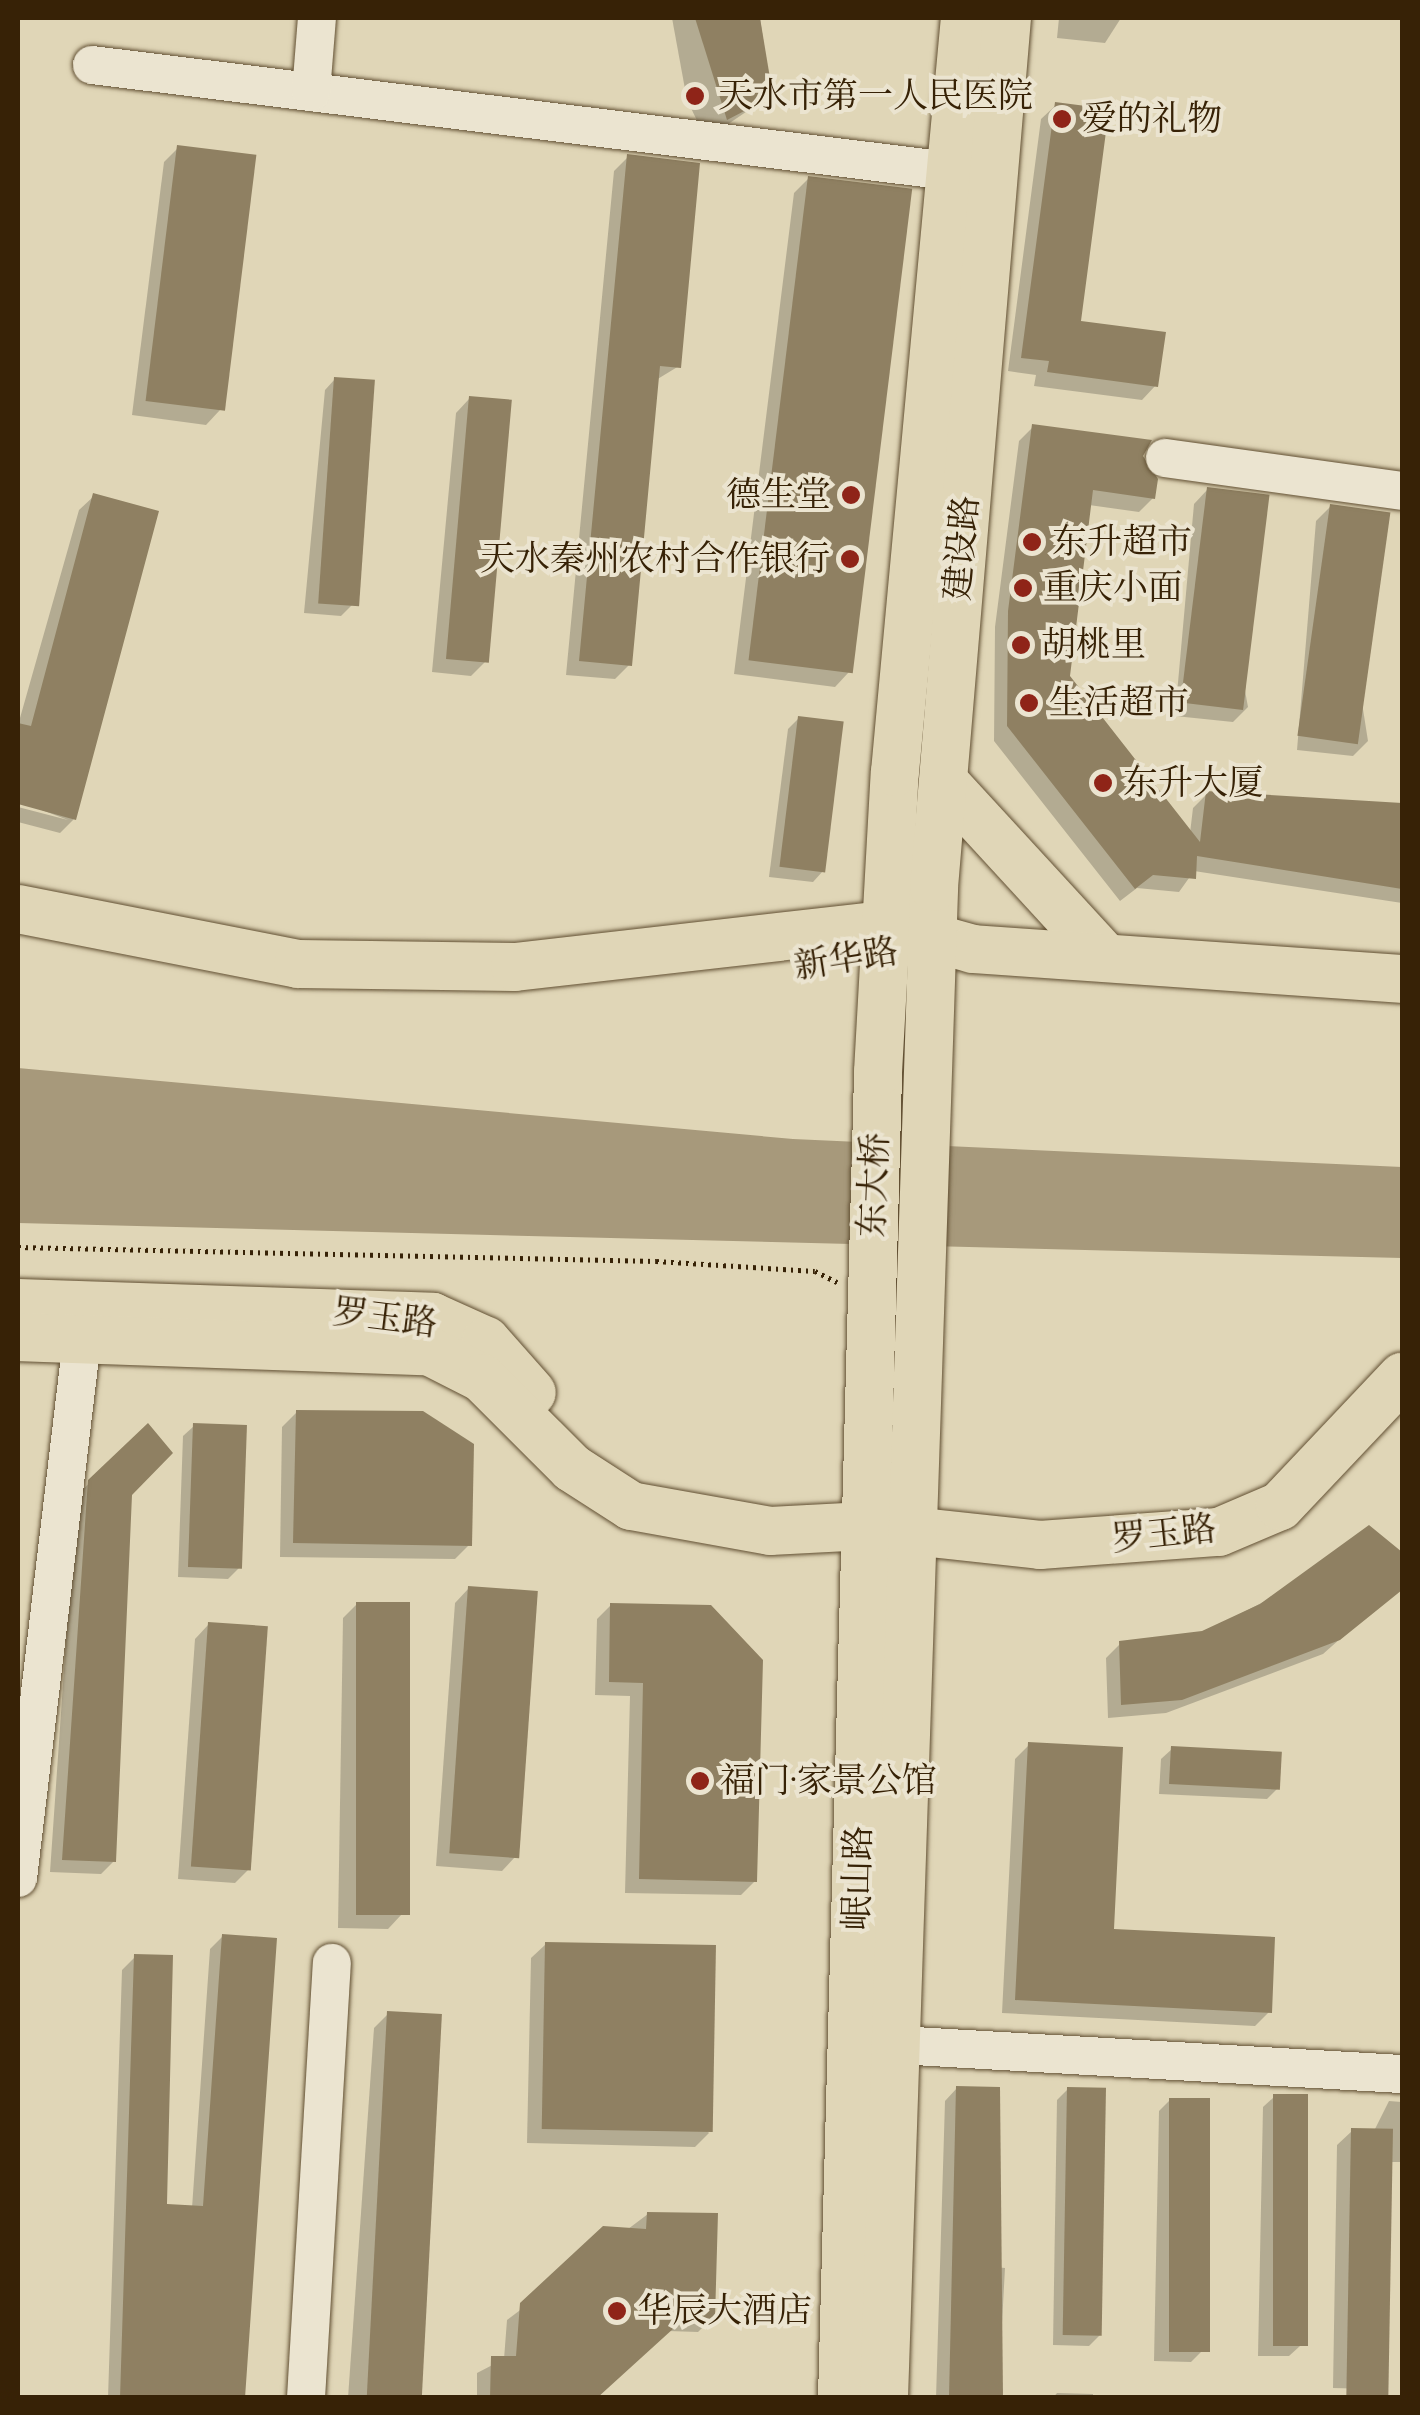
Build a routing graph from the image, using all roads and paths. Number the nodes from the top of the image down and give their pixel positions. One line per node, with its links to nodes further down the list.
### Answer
1 (317, 18): 5 (street)
2 (965, 18): 6 (main road, 建设路)
3 (1006, 18): 9 (main road, 建设路)
4 (92, 65): 5 (street)
5 (311, 92): 6 (street)
6 (949, 171): 12 (main road, 建设路)
7 (1165, 458): 8 (street)
8 (1402, 491)
9 (944, 782): 13 (main road, 建设路); 14 (main road)
10 (18, 908): 12 (main road, 新华路)
11 (18, 942): 12 (main road, 新华路)
12 (885, 942): 13 (main road, 新华路); 16 (main road, 建设路)
13 (932, 942): 14 (main road, 新华路); 17 (main road, 建设路)
14 (1101, 953): 15 (main road)
15 (1402, 979)
16 (878, 1072): 19 (main road, 东大桥)
17 (930, 1078): 25 (main road, 东大桥)
18 (18, 1248): 19 (path)
19 (871, 1299): 24 (main road, 岷山路)
20 (18, 1302): 24 (main road, 罗玉路)
21 (18, 1337): 22 (main road, 罗玉路)
22 (82, 1340): 24 (main road, 罗玉路); 26 (street)
23 (1402, 1376): 25 (main road, 罗玉路)
24 (866, 1526): 25 (main road, 罗玉路); 31 (main road, 岷山路)
25 (915, 1530): 28 (main road, 岷山路)
26 (18, 1878)
27 (332, 1964): 30 (street)
28 (897, 2046): 29 (street); 32 (main road, 岷山路)
29 (1402, 2074)
30 (306, 2398)
31 (842, 2398)
32 (884, 2398)

